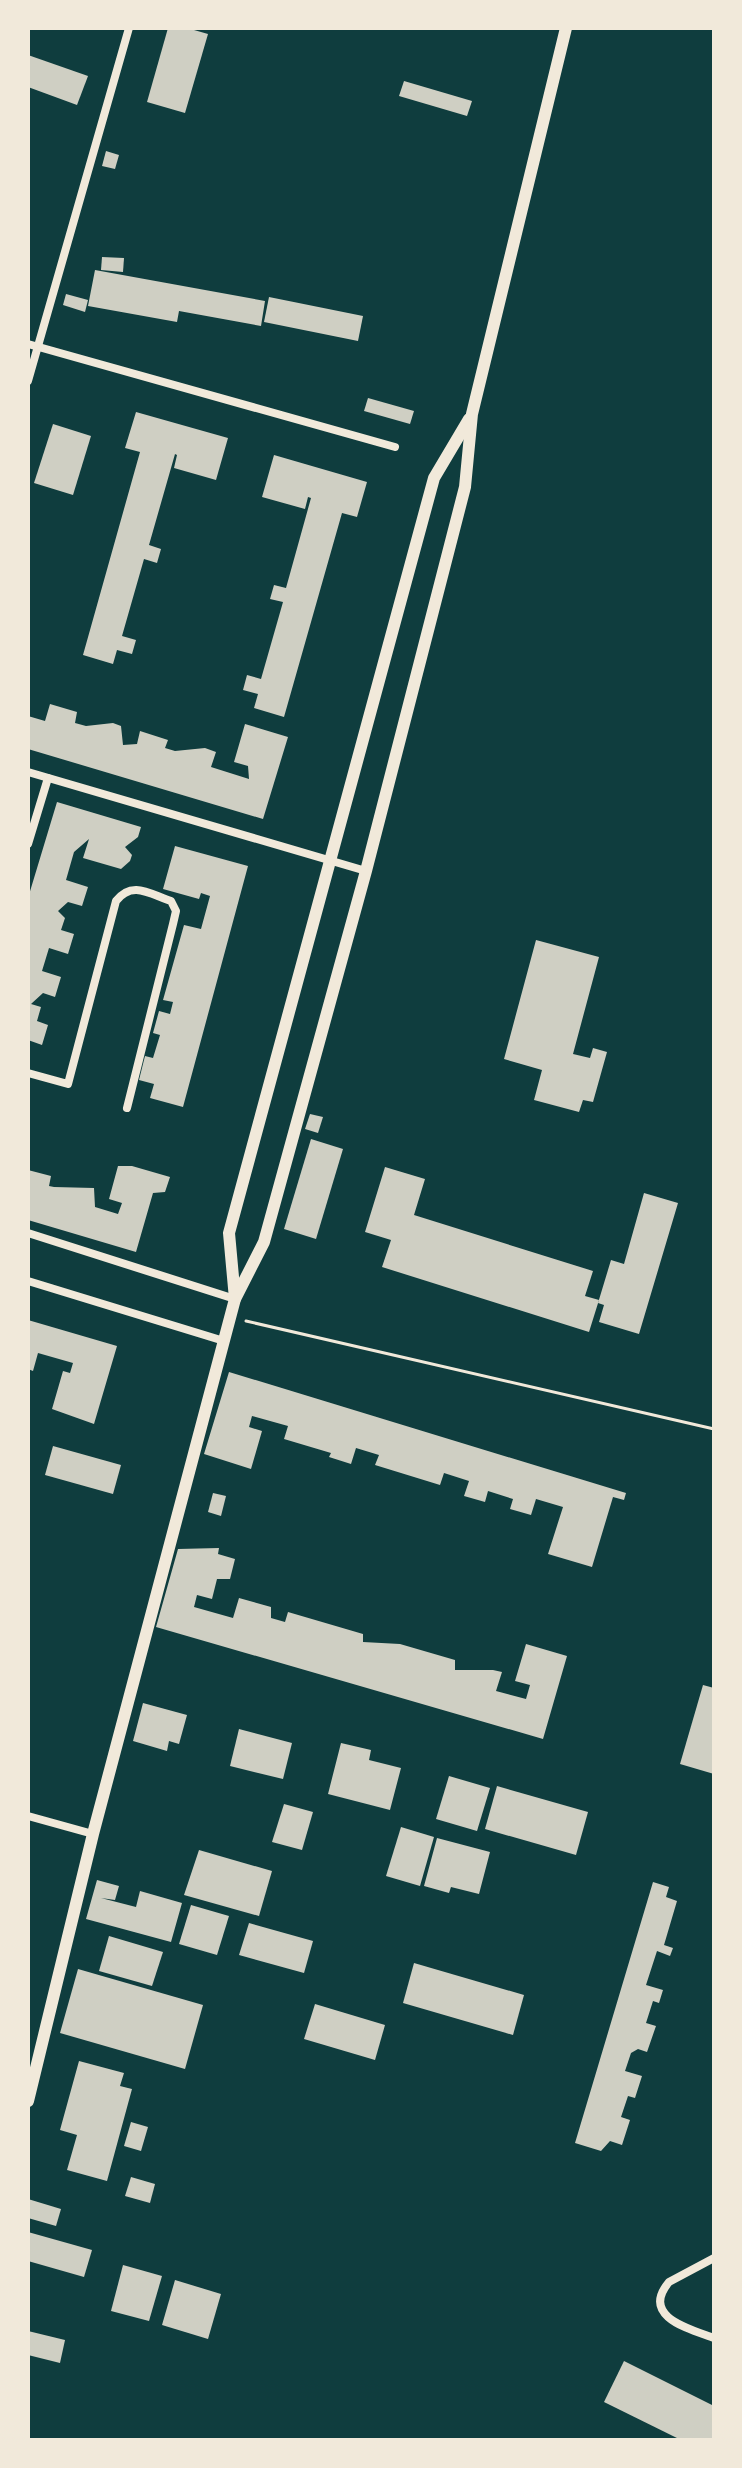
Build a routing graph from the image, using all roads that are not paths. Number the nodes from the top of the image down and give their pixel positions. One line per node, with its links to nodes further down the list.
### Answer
1 (129, 28): 3 (street)
2 (566, 28): 5 (main road)
3 (33, 346): 4 (street); 6 (street)
4 (28, 381)
5 (472, 414): 10 (main road); 11 (main road)
6 (395, 447)
7 (28, 772): 8 (street)
8 (48, 778): 9 (street); 10 (street)
9 (28, 844)
10 (330, 862): 11 (street); 16 (main road)
11 (366, 871): 16 (main road)
12 (28, 1073): 13 (street)
13 (127, 1108)
14 (28, 1233): 16 (street)
15 (28, 1281): 17 (street)
16 (235, 1299): 17 (main road)
17 (224, 1341): 19 (main road)
18 (28, 1816): 19 (street)
19 (93, 1834): 20 (main road)
20 (28, 2101)
21 (714, 2258): 22 (street)
22 (714, 2338)

